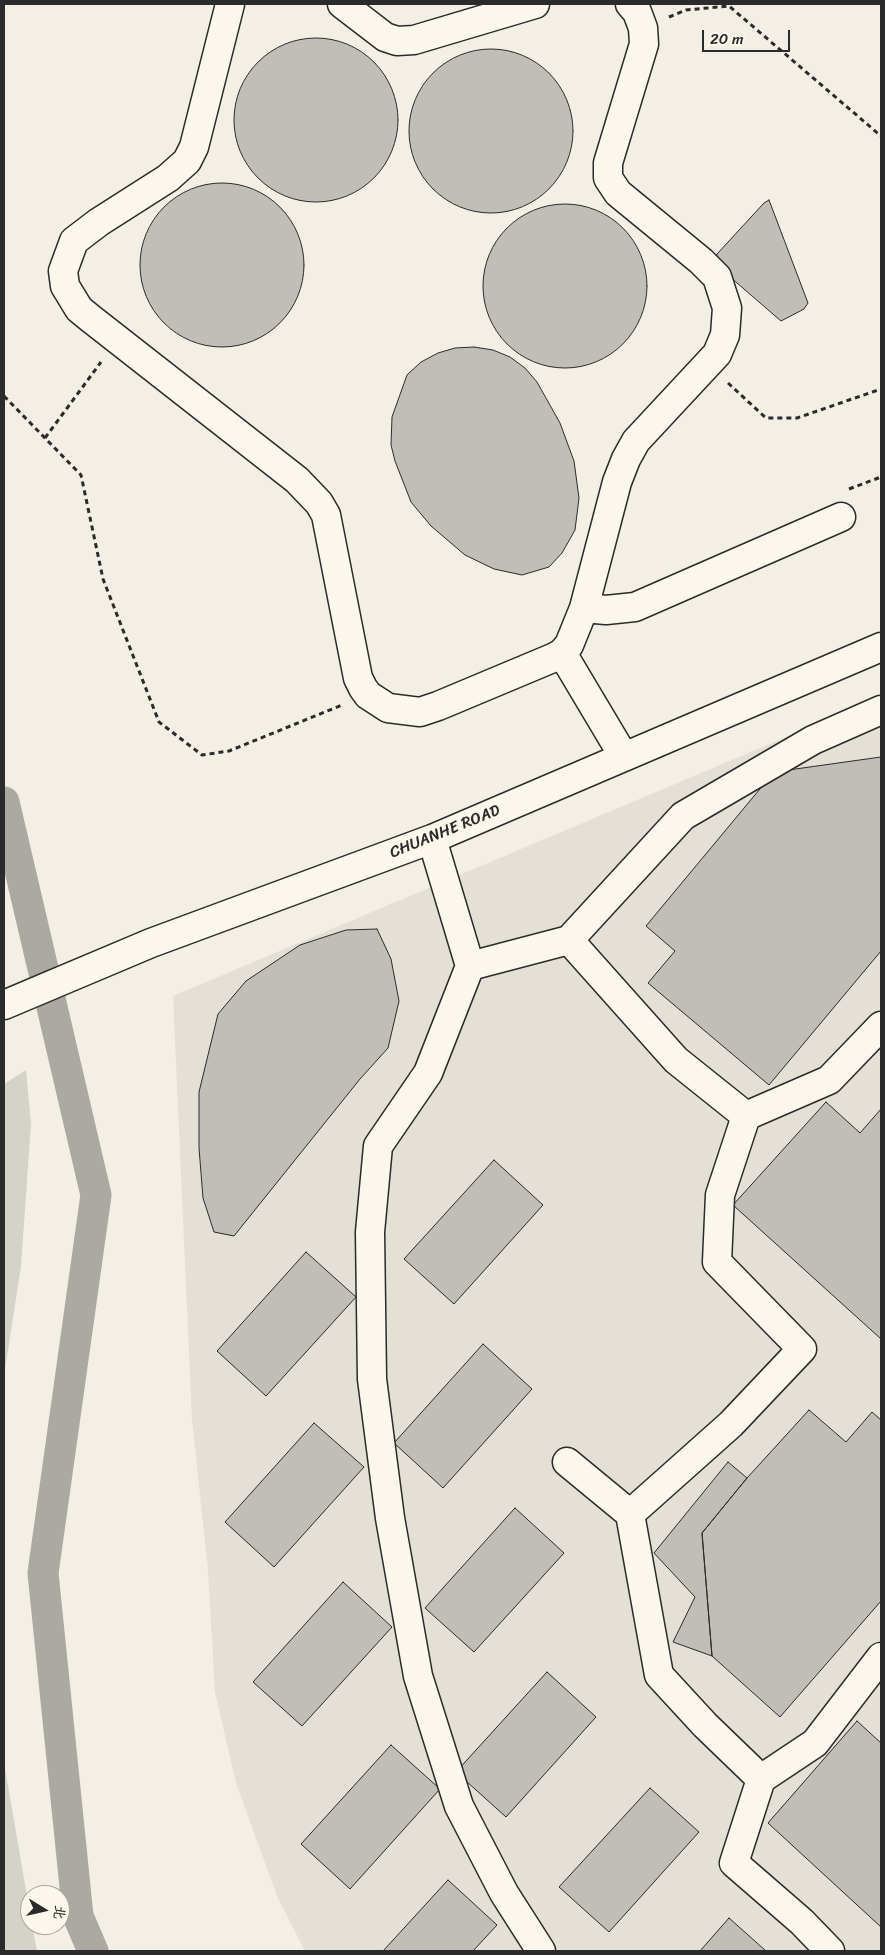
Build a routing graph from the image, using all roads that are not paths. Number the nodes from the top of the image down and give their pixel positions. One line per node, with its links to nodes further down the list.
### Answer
1 (230, 4): 8 (street)
2 (342, 4): 3 (street)
3 (535, 4)
4 (630, 4): 6 (street)
5 (841, 517): 6 (street)
6 (584, 608): 8 (street)
7 (881, 647): 10 (street, CHUANHE ROAD)
8 (562, 654): 10 (street)
9 (881, 710): 12 (street)
10 (624, 757): 11 (street, CHUANHE ROAD)
11 (432, 839): 13 (street); 14 (street, CHUANHE ROAD)
12 (569, 940): 13 (street); 16 (street)
13 (470, 966): 21 (street)
14 (4, 1005)
15 (881, 1026): 16 (street)
16 (746, 1116): 18 (street)
17 (567, 1462): 18 (street)
18 (630, 1514): 20 (street)
19 (881, 1657): 20 (street)
20 (761, 1779): 22 (street)
21 (541, 1951)
22 (830, 1951)

